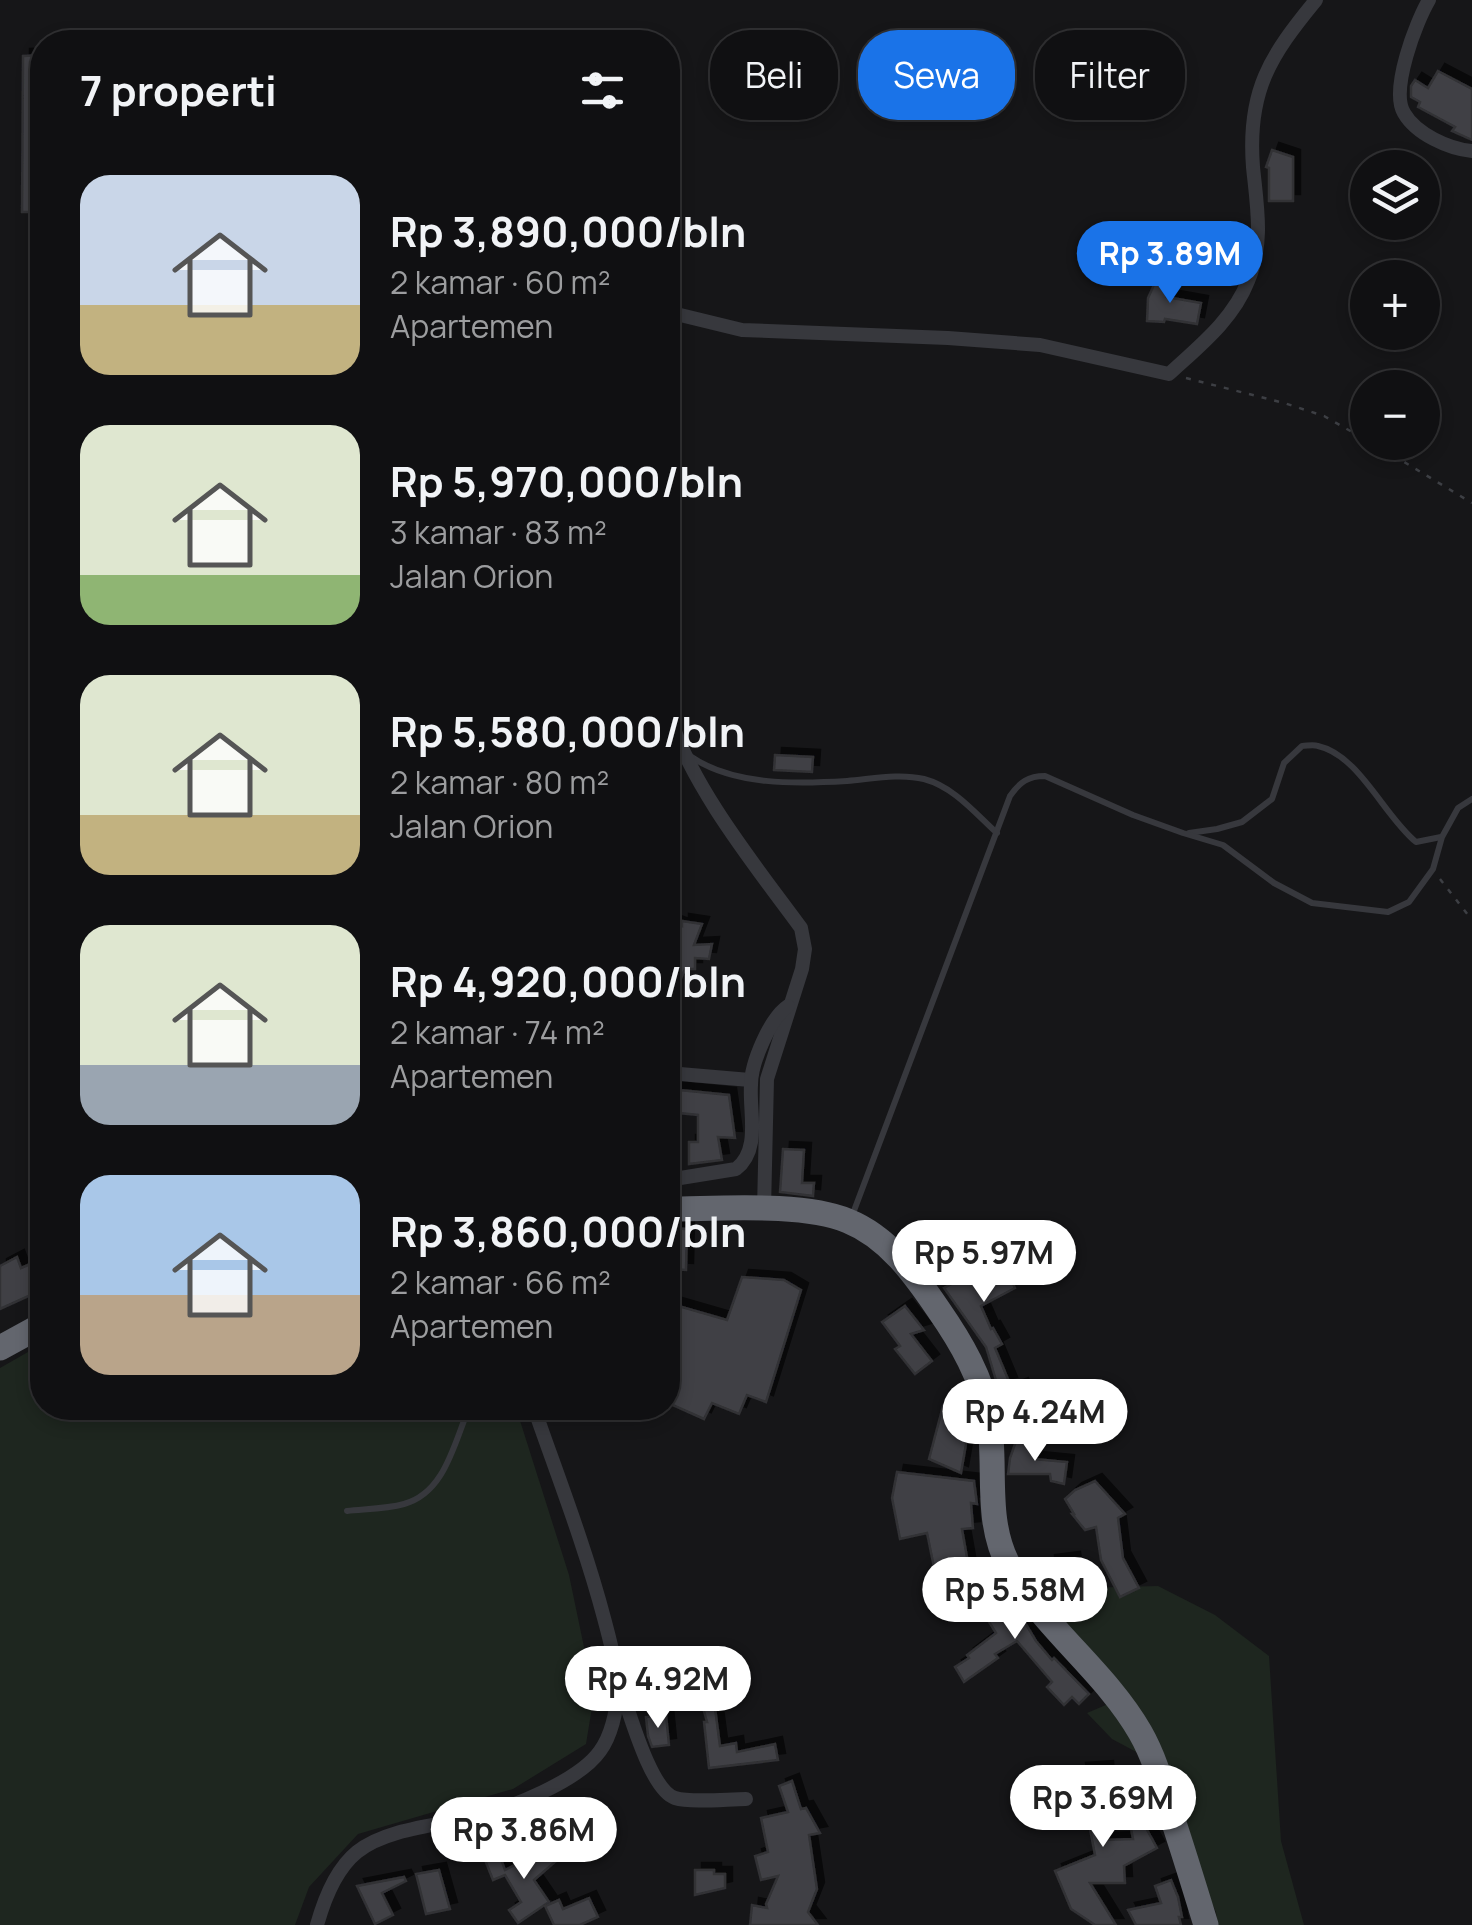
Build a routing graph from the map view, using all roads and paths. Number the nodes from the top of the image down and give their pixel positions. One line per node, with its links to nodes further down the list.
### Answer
1 (1316, 0): 5 (street)
2 (1429, 0): 3 (street)
3 (1472, 151)
4 (680, 315): 5 (street)
5 (1168, 374): 6 (path)
6 (1350, 431)
7 (1399, 460): 8 (path)
8 (1472, 503)
9 (680, 743): 10 (street)
10 (685, 753): 12 (lane); 17 (street)
11 (1472, 799): 14 (lane)
12 (997, 833): 13 (lane); 23 (lane)
13 (1182, 833): 14 (lane); 15 (lane)
14 (1442, 836): 15 (lane)
15 (1434, 870): 16 (path)
16 (1472, 920)
17 (792, 1002): 19 (street); 22 (street)
18 (680, 1074): 19 (street)
19 (750, 1080): 20 (street)
20 (680, 1178)
21 (680, 1209): 22 (highway)
22 (764, 1209): 23 (highway)
23 (850, 1221): 32 (highway)
24 (30, 1331): 25 (highway)
25 (0, 1348)
26 (464, 1420): 28 (lane)
27 (538, 1420): 29 (street)
28 (347, 1511)
29 (615, 1671): 30 (street); 31 (street)
30 (746, 1799)
31 (317, 1925)
32 (1206, 1925)

